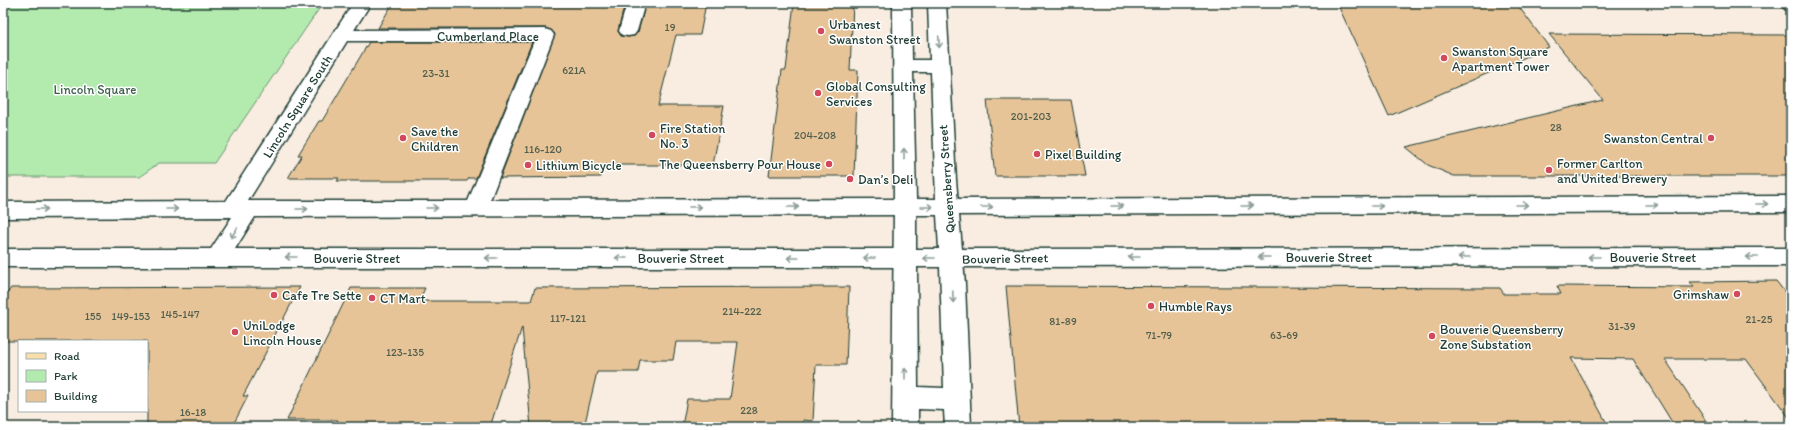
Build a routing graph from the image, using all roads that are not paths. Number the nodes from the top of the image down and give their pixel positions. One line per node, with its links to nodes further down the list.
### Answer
1 (362, 3): 6 (street, Lincoln Square South)
2 (636, 3): 5 (street)
3 (902, 3): 7 (street)
4 (936, 3): 8 (street, Queensberry Street, one-way to 8)
5 (628, 31)
6 (340, 36): 12 (street, Cumberland Place); 13 (street, Lincoln Square South)
7 (903, 66): 8 (street); 10 (street, one-way to 7)
8 (940, 66): 11 (street, Queensberry Street)
9 (1791, 204): 11 (street, one-way to 9)
10 (905, 207): 11 (street, one-way to 11); 12 (street, one-way to 10); 18 (street)
11 (948, 207): 19 (street, Queensberry Street)
12 (476, 208): 13 (street, one-way to 12)
13 (240, 209): 14 (street, one-way to 13); 15 (street, one-way to 15)
14 (3, 210)
15 (218, 257): 17 (street, Bouverie Street); 18 (street, Bouverie Street, one-way to 15)
16 (1791, 257): 19 (street, Bouverie Street, one-way to 19)
17 (3, 258)
18 (906, 258): 19 (street, Bouverie Street, one-way to 18); 20 (street, one-way to 18)
19 (951, 258): 21 (street, Queensberry Street, one-way to 21)
20 (905, 398): 21 (street); 22 (street)
21 (957, 399): 23 (street, Queensberry Street)
22 (905, 427)
23 (958, 427)

